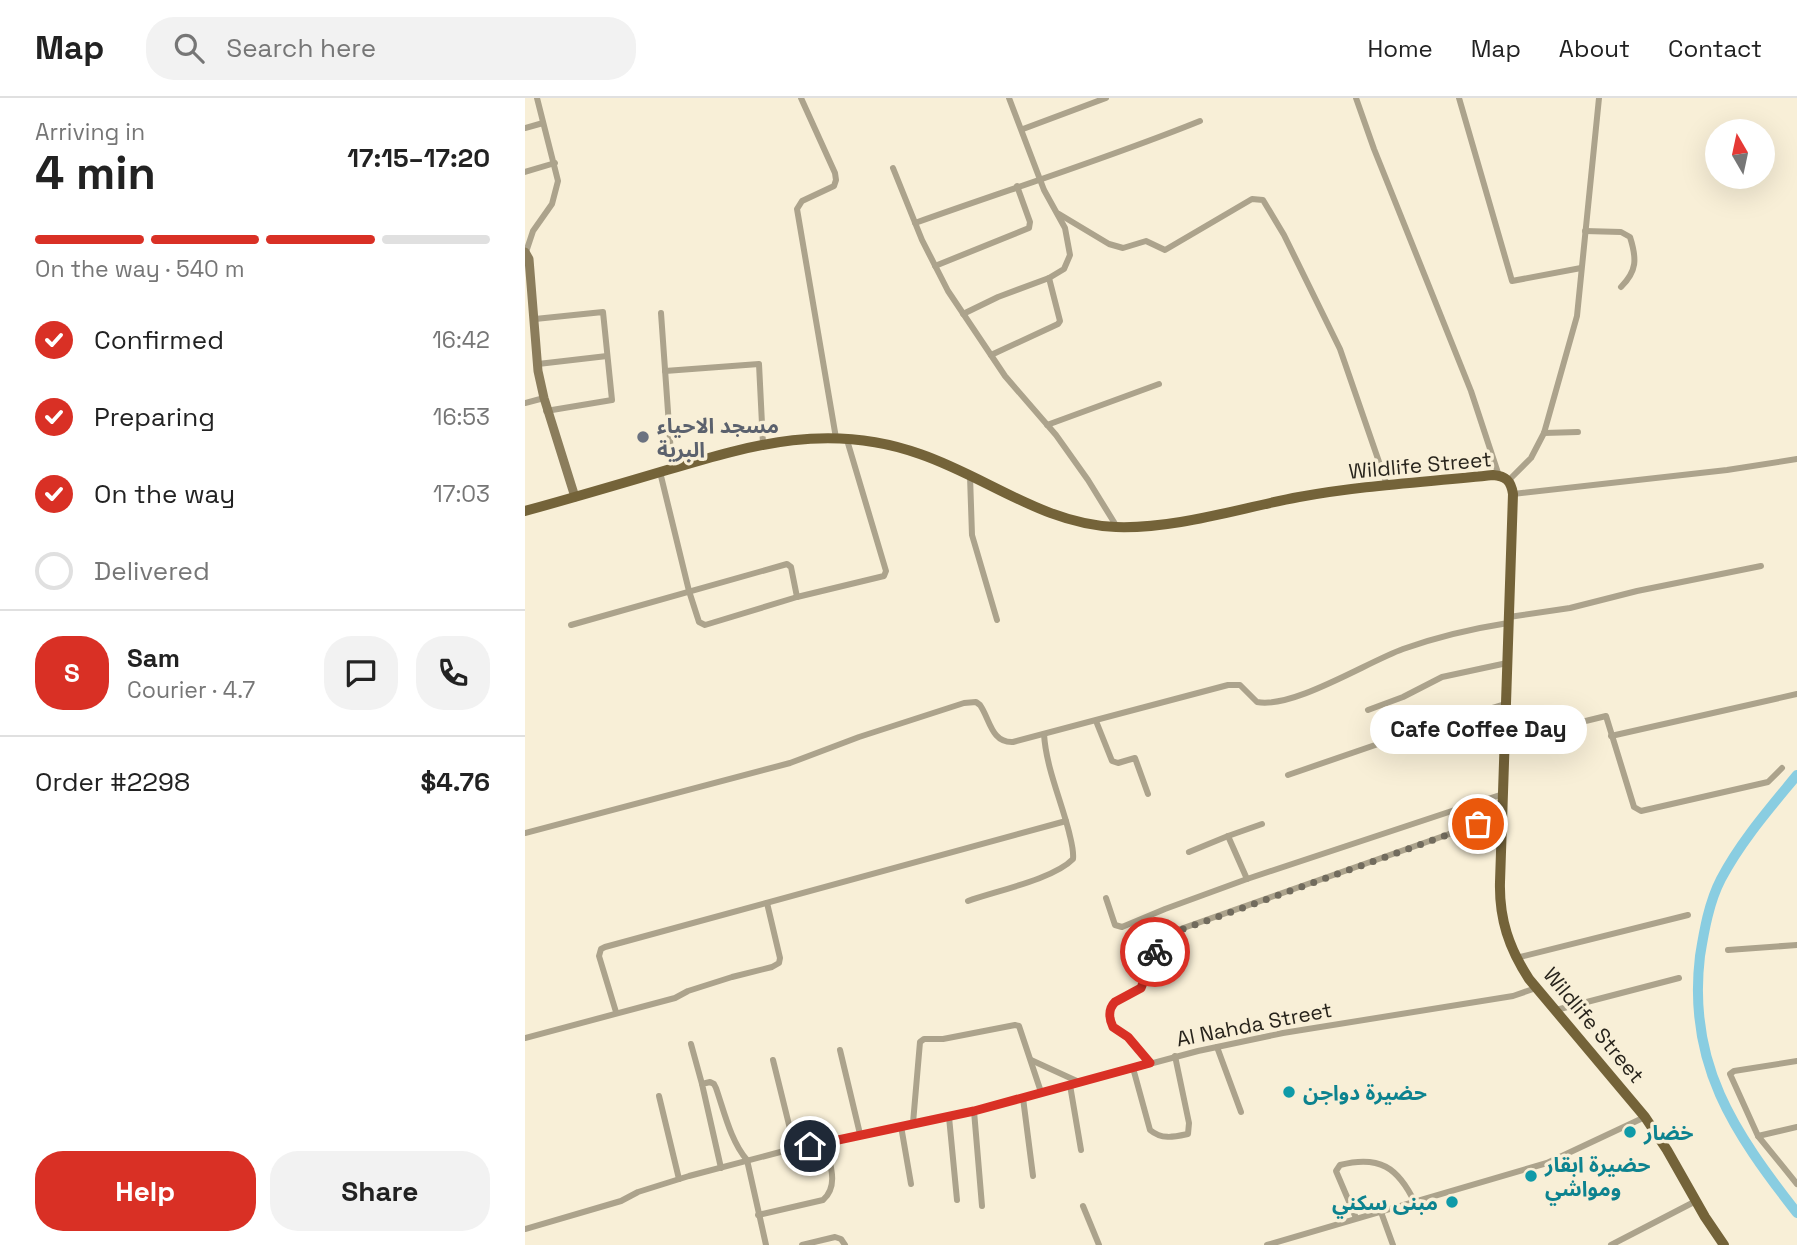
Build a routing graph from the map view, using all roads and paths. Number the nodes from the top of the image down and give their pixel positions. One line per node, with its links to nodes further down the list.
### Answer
1 (537, 98): 9 (street)
2 (801, 98): 39 (street)
3 (1009, 98): 11 (street)
4 (1106, 98): 11 (street)
5 (1356, 98): 46 (street)
6 (1459, 98): 22 (street)
7 (1599, 98): 19 (street)
8 (1200, 121): 15 (street)
9 (543, 123): 10 (street); 12 (street)
10 (525, 128)
11 (1023, 129): 15 (street)
12 (555, 163): 14 (street); 20 (street)
13 (893, 168): 18 (street)
14 (525, 172)
15 (1041, 180): 16 (street); 17 (street)
16 (1017, 186): 18 (street); 21 (street)
17 (1059, 214): 23 (street); 47 (street)
18 (915, 223): 21 (street)
19 (1585, 231): 22 (street); 24 (street)
20 (526, 252): 27 (main road)
21 (935, 266): 26 (street)
22 (1581, 268): 38 (street)
23 (1049, 278): 26 (street); 28 (street)
24 (1621, 287)
25 (661, 313): 31 (street)
26 (963, 314): 28 (street)
27 (535, 319): 29 (street); 30 (main road)
28 (991, 355): 36 (street)
29 (607, 356): 30 (street); 35 (street)
30 (538, 364): 33 (main road)
31 (665, 371): 41 (street); 43 (street)
32 (1159, 384): 36 (street)
33 (544, 398): 34 (street); 35 (main road)
34 (525, 403)
35 (547, 411): 49 (main road)
36 (1047, 425): 51 (street)
37 (1578, 432): 38 (street)
38 (1544, 433): 46 (street)
39 (836, 438): 40 (main road, Wildlife Street); 41 (main road, Wildlife Street)
40 (847, 440): 45 (main road, Wildlife Street); 54 (street)
41 (763, 444): 43 (main road, Wildlife Street)
42 (1797, 459): 48 (street)
43 (672, 468): 44 (main road, Wildlife Street)
44 (660, 472): 49 (main road, Wildlife Street); 53 (street)
45 (970, 476): 51 (main road, Wildlife Street); 55 (street)
46 (1504, 478): 47 (main road, Wildlife Street); 48 (main road, Wildlife Street)
47 (1387, 485): 51 (main road, Wildlife Street)
48 (1513, 494): 56 (main road, Wildlife Street)
49 (575, 497): 50 (main road, Wildlife Street)
50 (525, 511)
51 (1117, 527)
52 (1761, 566): 56 (street)
53 (689, 591): 54 (street); 54 (street); 57 (street)
54 (797, 597)
55 (997, 620)
56 (1508, 620): 58 (main road, Wildlife Street); 62 (street)
57 (571, 625)
58 (1507, 663): 60 (main road, Wildlife Street); 61 (street)
59 (1797, 694): 64 (street)
60 (1505, 704): 65 (main road, Wildlife Street); 67 (street)
61 (1368, 710)
62 (1096, 721): 63 (street); 68 (street)
63 (1044, 734): 71 (street); 73 (street)
64 (1612, 736): 65 (street); 66 (street)
65 (1504, 737): 69 (main road, Wildlife Street)
66 (1782, 768)
67 (1288, 775)
68 (1148, 794)
69 (1503, 794): 70 (main road, Wildlife Street); 76 (street)
70 (1503, 816): 83 (main road, Wildlife Street); 96 (street)
71 (1066, 821): 78 (street); 79 (street)
72 (1262, 824): 74 (street)
73 (525, 833)
74 (1228, 836): 75 (street); 76 (street)
75 (1189, 852)
76 (1247, 879): 77 (street)
77 (1106, 898)
78 (968, 901)
79 (767, 904): 87 (street); 87 (street)
80 (1689, 915): 83 (street)
81 (1797, 945): 82 (street)
82 (1728, 950)
83 (1516, 958): 85 (main road, Wildlife Street)
84 (1679, 978): 86 (street)
85 (1536, 988): 86 (main road, Wildlife Street); 90 (street, Al Nahda Street)
86 (1556, 1010): 107 (main road, Wildlife Street)
87 (616, 1012): 88 (street)
88 (525, 1038)
89 (691, 1044): 99 (street)
90 (1217, 1047): 92 (street, Al Nahda Street); 105 (street)
91 (841, 1050): 111 (street)
92 (1175, 1056): 96 (street, Al Nahda Street); 97 (street)
93 (773, 1060): 114 (street)
94 (1031, 1060): 98 (street); 101 (street); 108 (street)
95 (1797, 1061): 112 (street)
96 (1150, 1063): 97 (street, Al Nahda Street)
97 (1133, 1068): 98 (street, Al Nahda Street)
98 (1079, 1082): 100 (street, Al Nahda Street)
99 (702, 1084): 116 (street); 117 (street)
100 (1070, 1085): 101 (street, Al Nahda Street); 115 (street)
101 (1041, 1092): 103 (street, Al Nahda Street)
102 (659, 1096): 119 (street)
103 (1023, 1098): 104 (street, Al Nahda Street); 118 (street)
104 (974, 1111): 106 (street, Al Nahda Street); 125 (street)
105 (1241, 1112)
106 (949, 1116): 108 (street, Al Nahda Street); 122 (street)
107 (1645, 1117): 123 (main road, Wildlife Street); 124 (street)
108 (913, 1124): 109 (street, Al Nahda Street)
109 (901, 1126): 111 (street, Al Nahda Street); 120 (street)
110 (1797, 1127): 112 (street)
111 (860, 1134): 113 (street, Al Nahda Street)
112 (1758, 1136): 121 (street)
113 (825, 1142): 114 (street, Al Nahda Street); 128 (street)
114 (795, 1149): 116 (street, Al Nahda Street)
115 (1081, 1150)
116 (747, 1160): 117 (street, Al Nahda Street); 128 (street)
117 (721, 1168): 119 (street, Al Nahda Street)
118 (1033, 1176)
119 (679, 1178): 130 (street, Al Nahda Street)
120 (911, 1184)
121 (1797, 1184)
122 (957, 1200)
123 (1696, 1201): 137 (street); 138 (main road, Wildlife Street)
124 (1415, 1203): 127 (street); 129 (street)
125 (982, 1206)
126 (1083, 1206): 134 (street)
127 (1381, 1212): 129 (street); 136 (street)
128 (758, 1215): 131 (street)
129 (1356, 1218): 135 (street)
130 (525, 1229)
131 (766, 1245)
132 (802, 1245): 133 (street)
133 (845, 1245)
134 (1099, 1245)
135 (1267, 1245)
136 (1393, 1245)
137 (1611, 1245)
138 (1724, 1245)

